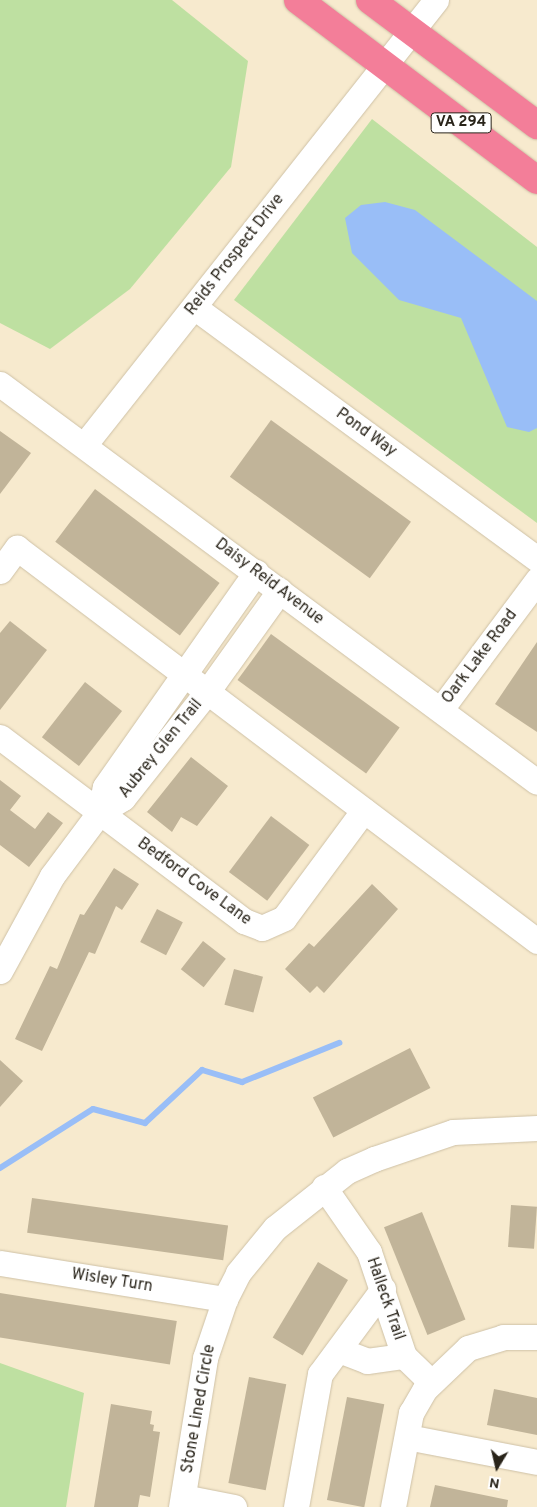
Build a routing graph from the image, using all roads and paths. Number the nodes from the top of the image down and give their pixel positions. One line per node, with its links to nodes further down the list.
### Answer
1 (298, 0): 5 (highway, VA 294)
2 (370, 0): 4 (highway, VA 294)
3 (436, 0): 4 (street, Reids Prospect Drive)
4 (412, 31): 5 (street, Reids Prospect Drive); 6 (highway, VA 294)
5 (385, 66): 7 (highway, VA 294); 8 (street, Reids Prospect Drive)
6 (537, 126)
7 (537, 180)
8 (194, 307): 10 (street, Reids Prospect Drive); 11 (street, Pond Way)
9 (0, 384): 10 (street, Daisy Reid Avenue)
10 (85, 444): 13 (street, Daisy Reid Avenue)
11 (537, 559)
12 (0, 571): 16 (street)
13 (256, 572): 15 (street, Daisy Reid Avenue); 16 (street, Aubrey Glen Trail)
14 (537, 580): 18 (street, Oark Lake Road)
15 (280, 590): 17 (street, Aubrey Glen Trail); 18 (street, Daisy Reid Avenue)
16 (183, 673): 17 (street); 22 (street, Aubrey Glen Trail)
17 (207, 692): 21 (street); 22 (street, Aubrey Glen Trail)
18 (441, 709): 20 (street, Daisy Reid Avenue)
19 (0, 737): 22 (street, Bedford Cove Lane)
20 (537, 782)
21 (364, 810): 22 (street, Bedford Cove Lane); 23 (street)
22 (99, 813): 24 (street)
23 (537, 941)
24 (0, 970)
25 (537, 1128): 26 (street, Stone Lined Circle)
26 (324, 1187): 28 (street, Halleck Trail); 29 (street, Stone Lined Circle)
27 (0, 1263): 29 (street, Wisley Turn)
28 (383, 1289): 31 (street); 32 (street, Halleck Trail)
29 (225, 1299): 36 (street, Stone Lined Circle)
30 (537, 1337): 33 (street)
31 (339, 1350): 32 (street); 38 (street)
32 (404, 1356): 33 (street, Halleck Trail)
33 (431, 1382): 34 (street)
34 (407, 1437): 35 (street); 39 (street)
35 (537, 1462)
36 (182, 1502): 37 (street)
37 (234, 1507)
38 (296, 1507)
39 (393, 1507)

